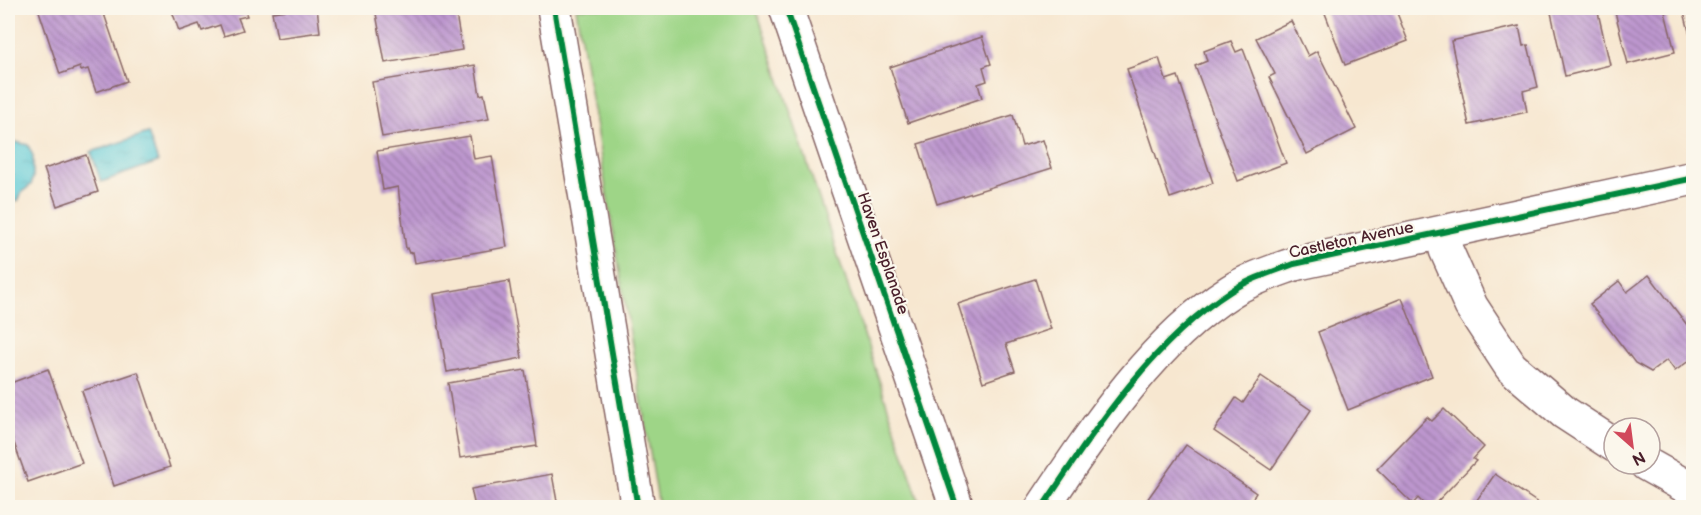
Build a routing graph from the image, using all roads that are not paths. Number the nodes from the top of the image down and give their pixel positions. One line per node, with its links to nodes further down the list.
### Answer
1 (554, 8): 8 (street)
2 (786, 8): 9 (street, Haven Esplanade)
3 (1694, 178): 4 (street, Castleton Avenue)
4 (1442, 233): 5 (street); 10 (street, Castleton Avenue)
5 (1602, 437)
6 (1662, 473): 7 (street)
7 (1694, 490)
8 (638, 507)
9 (957, 507)
10 (1042, 507)

